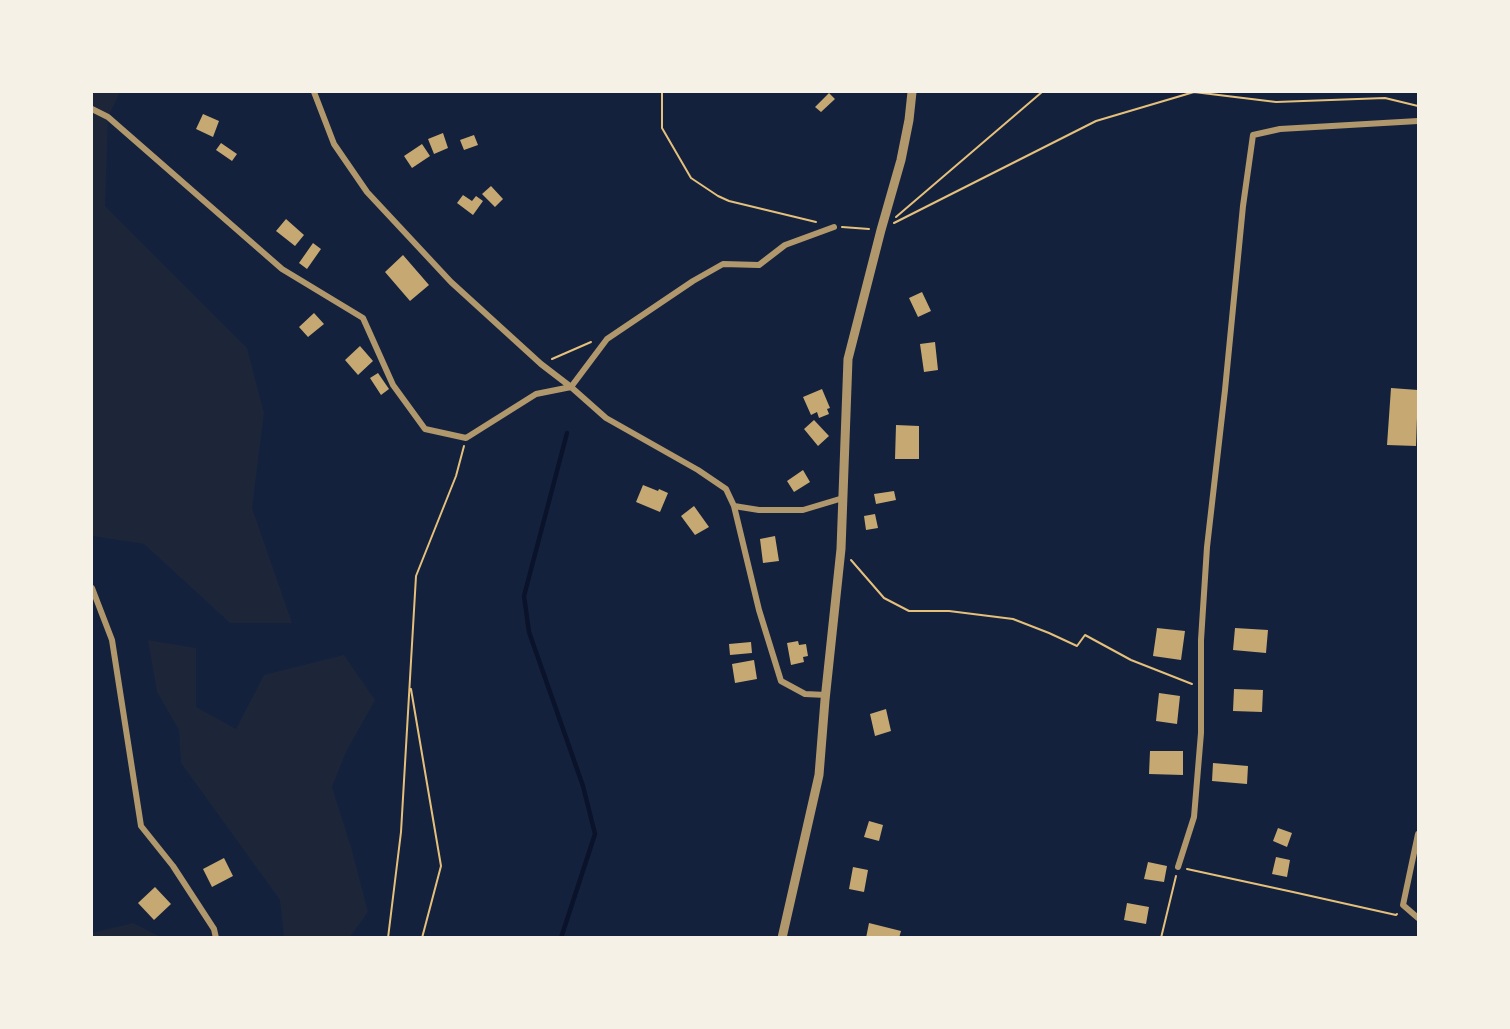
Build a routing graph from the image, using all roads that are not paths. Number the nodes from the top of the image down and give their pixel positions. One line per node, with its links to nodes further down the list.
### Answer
1 (314, 92): 6 (street)
2 (912, 92): 7 (street)
3 (92, 109): 6 (street)
4 (1419, 121): 12 (street)
5 (834, 227): 6 (street)
6 (571, 387): 8 (street)
7 (843, 498): 8 (street); 10 (street)
8 (734, 506): 10 (street)
9 (92, 588): 14 (street)
10 (826, 695): 15 (street)
11 (1419, 834): 13 (street)
12 (1178, 867)
13 (1419, 918)
14 (216, 938)
15 (782, 938)

